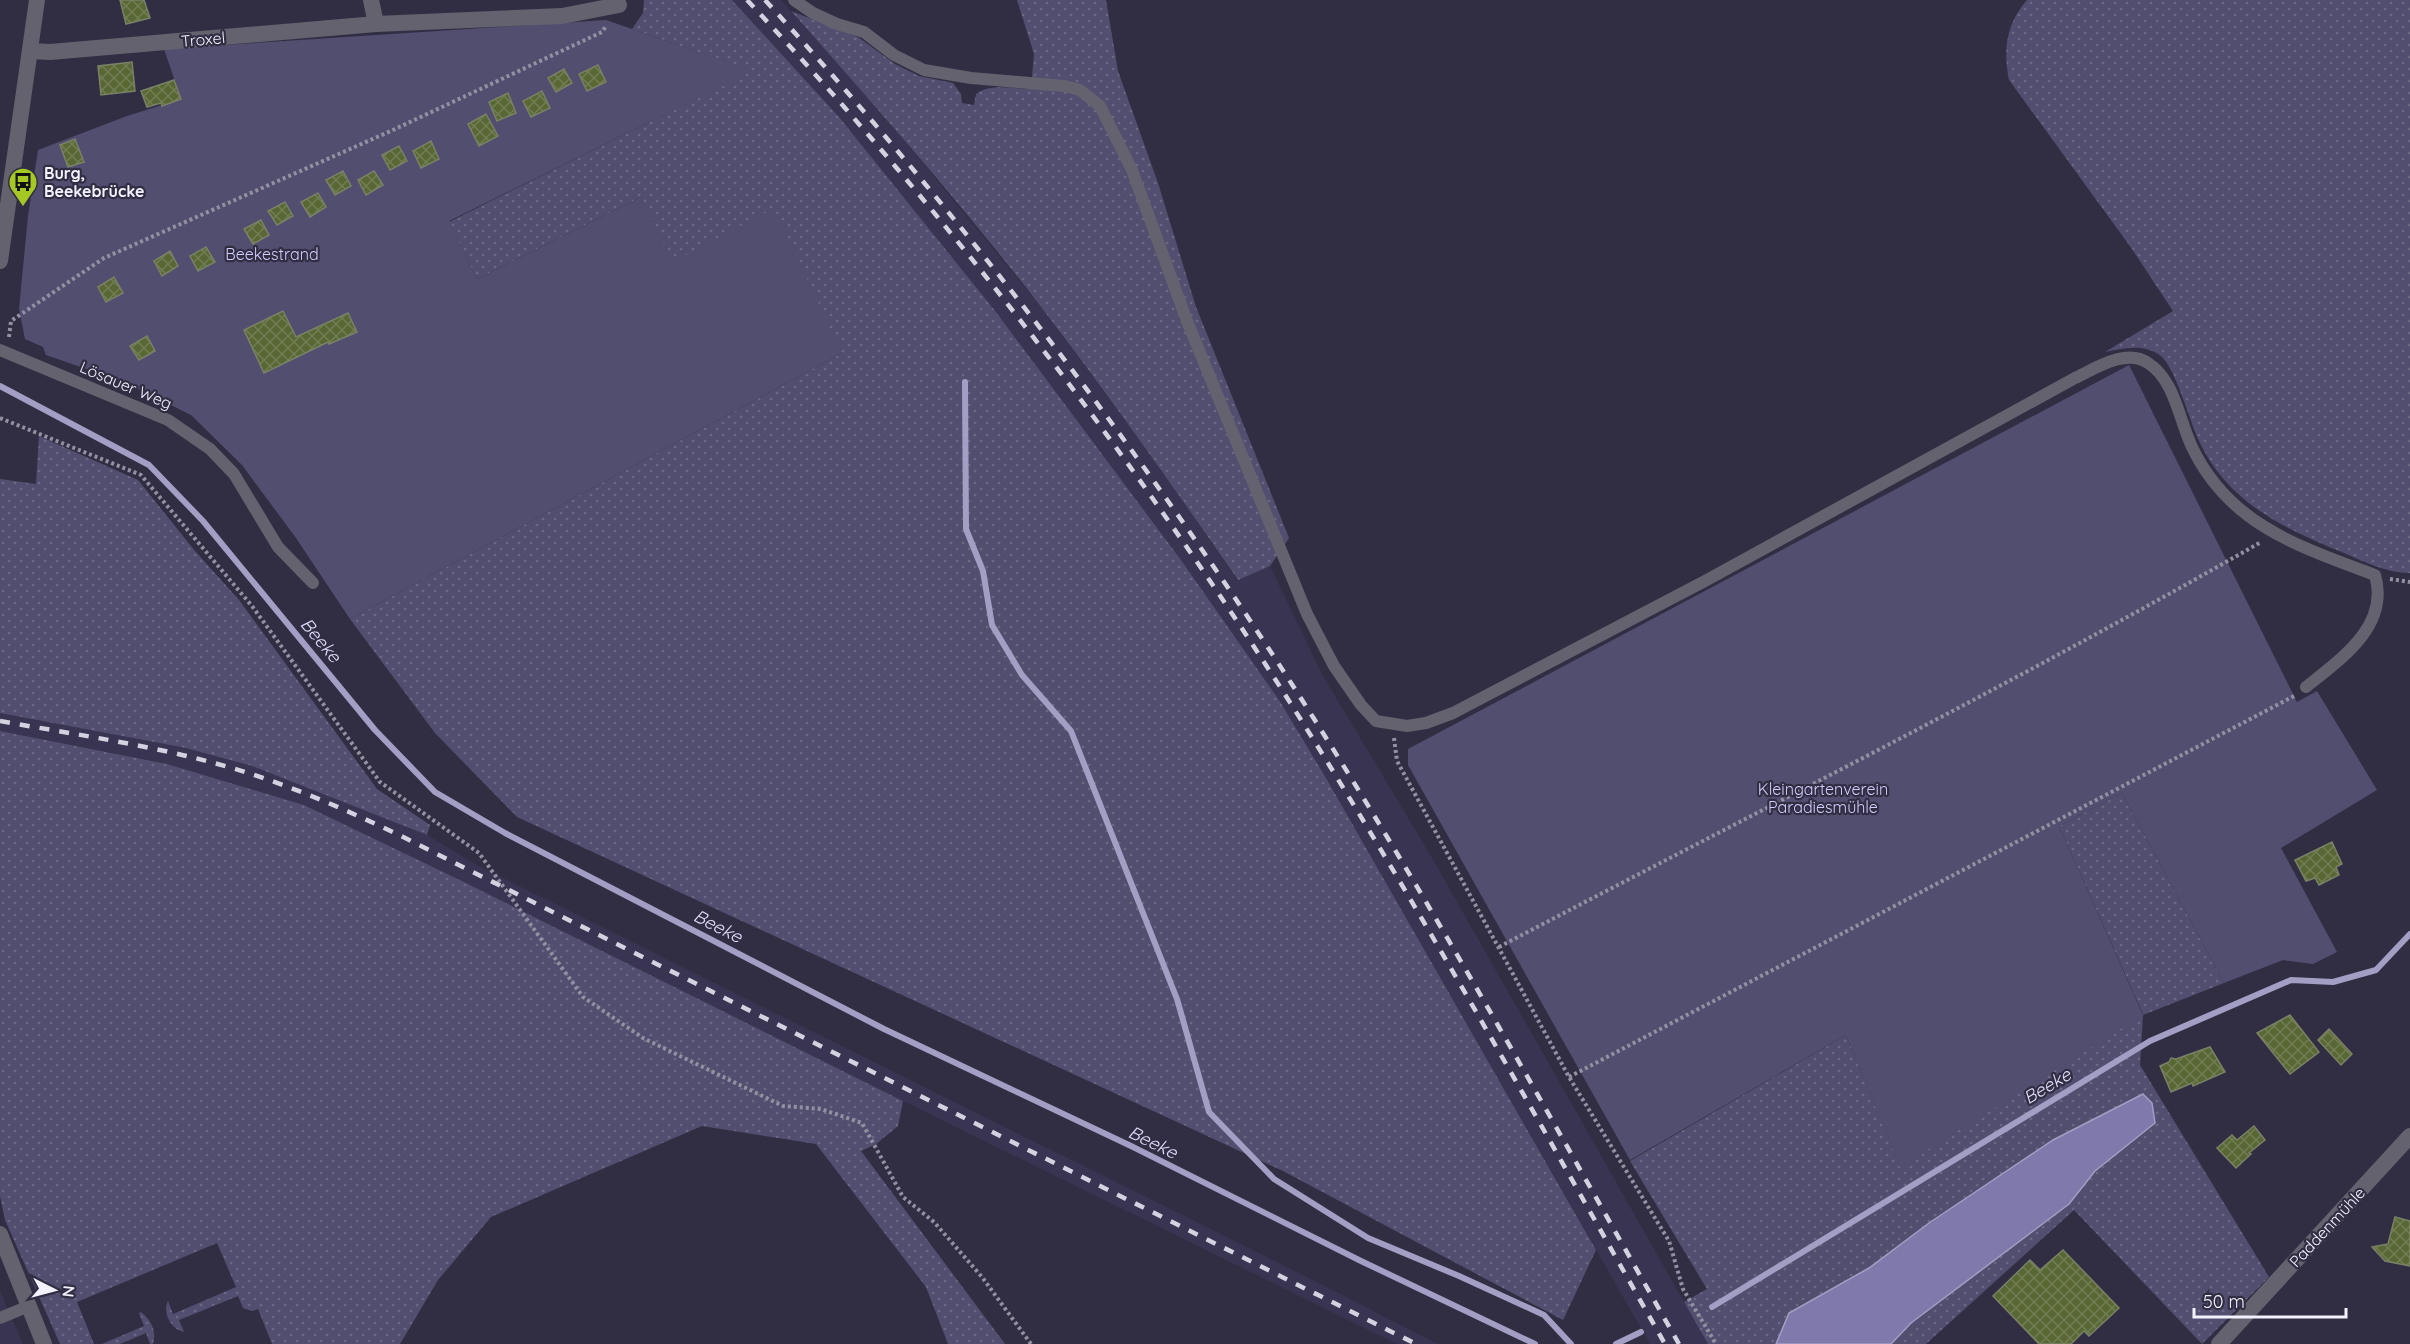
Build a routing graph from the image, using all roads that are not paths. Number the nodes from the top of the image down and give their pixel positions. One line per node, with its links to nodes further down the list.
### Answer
1 (37, 0): 6 (street)
2 (371, 0): 5 (street)
3 (794, 0): 10 (lane)
4 (619, 5): 5 (street, Troxel)
5 (376, 24): 6 (street, Troxel)
6 (30, 51): 7 (street)
7 (0, 261)
8 (3, 352): 9 (lane, Lösauer Weg)
9 (313, 583)
10 (2306, 687)
11 (2410, 1136): 16 (street, Paddenmühle)
12 (0, 1234): 13 (street)
13 (29, 1306): 14 (lane); 15 (street)
14 (0, 1318)
15 (44, 1344)
16 (2219, 1344)

